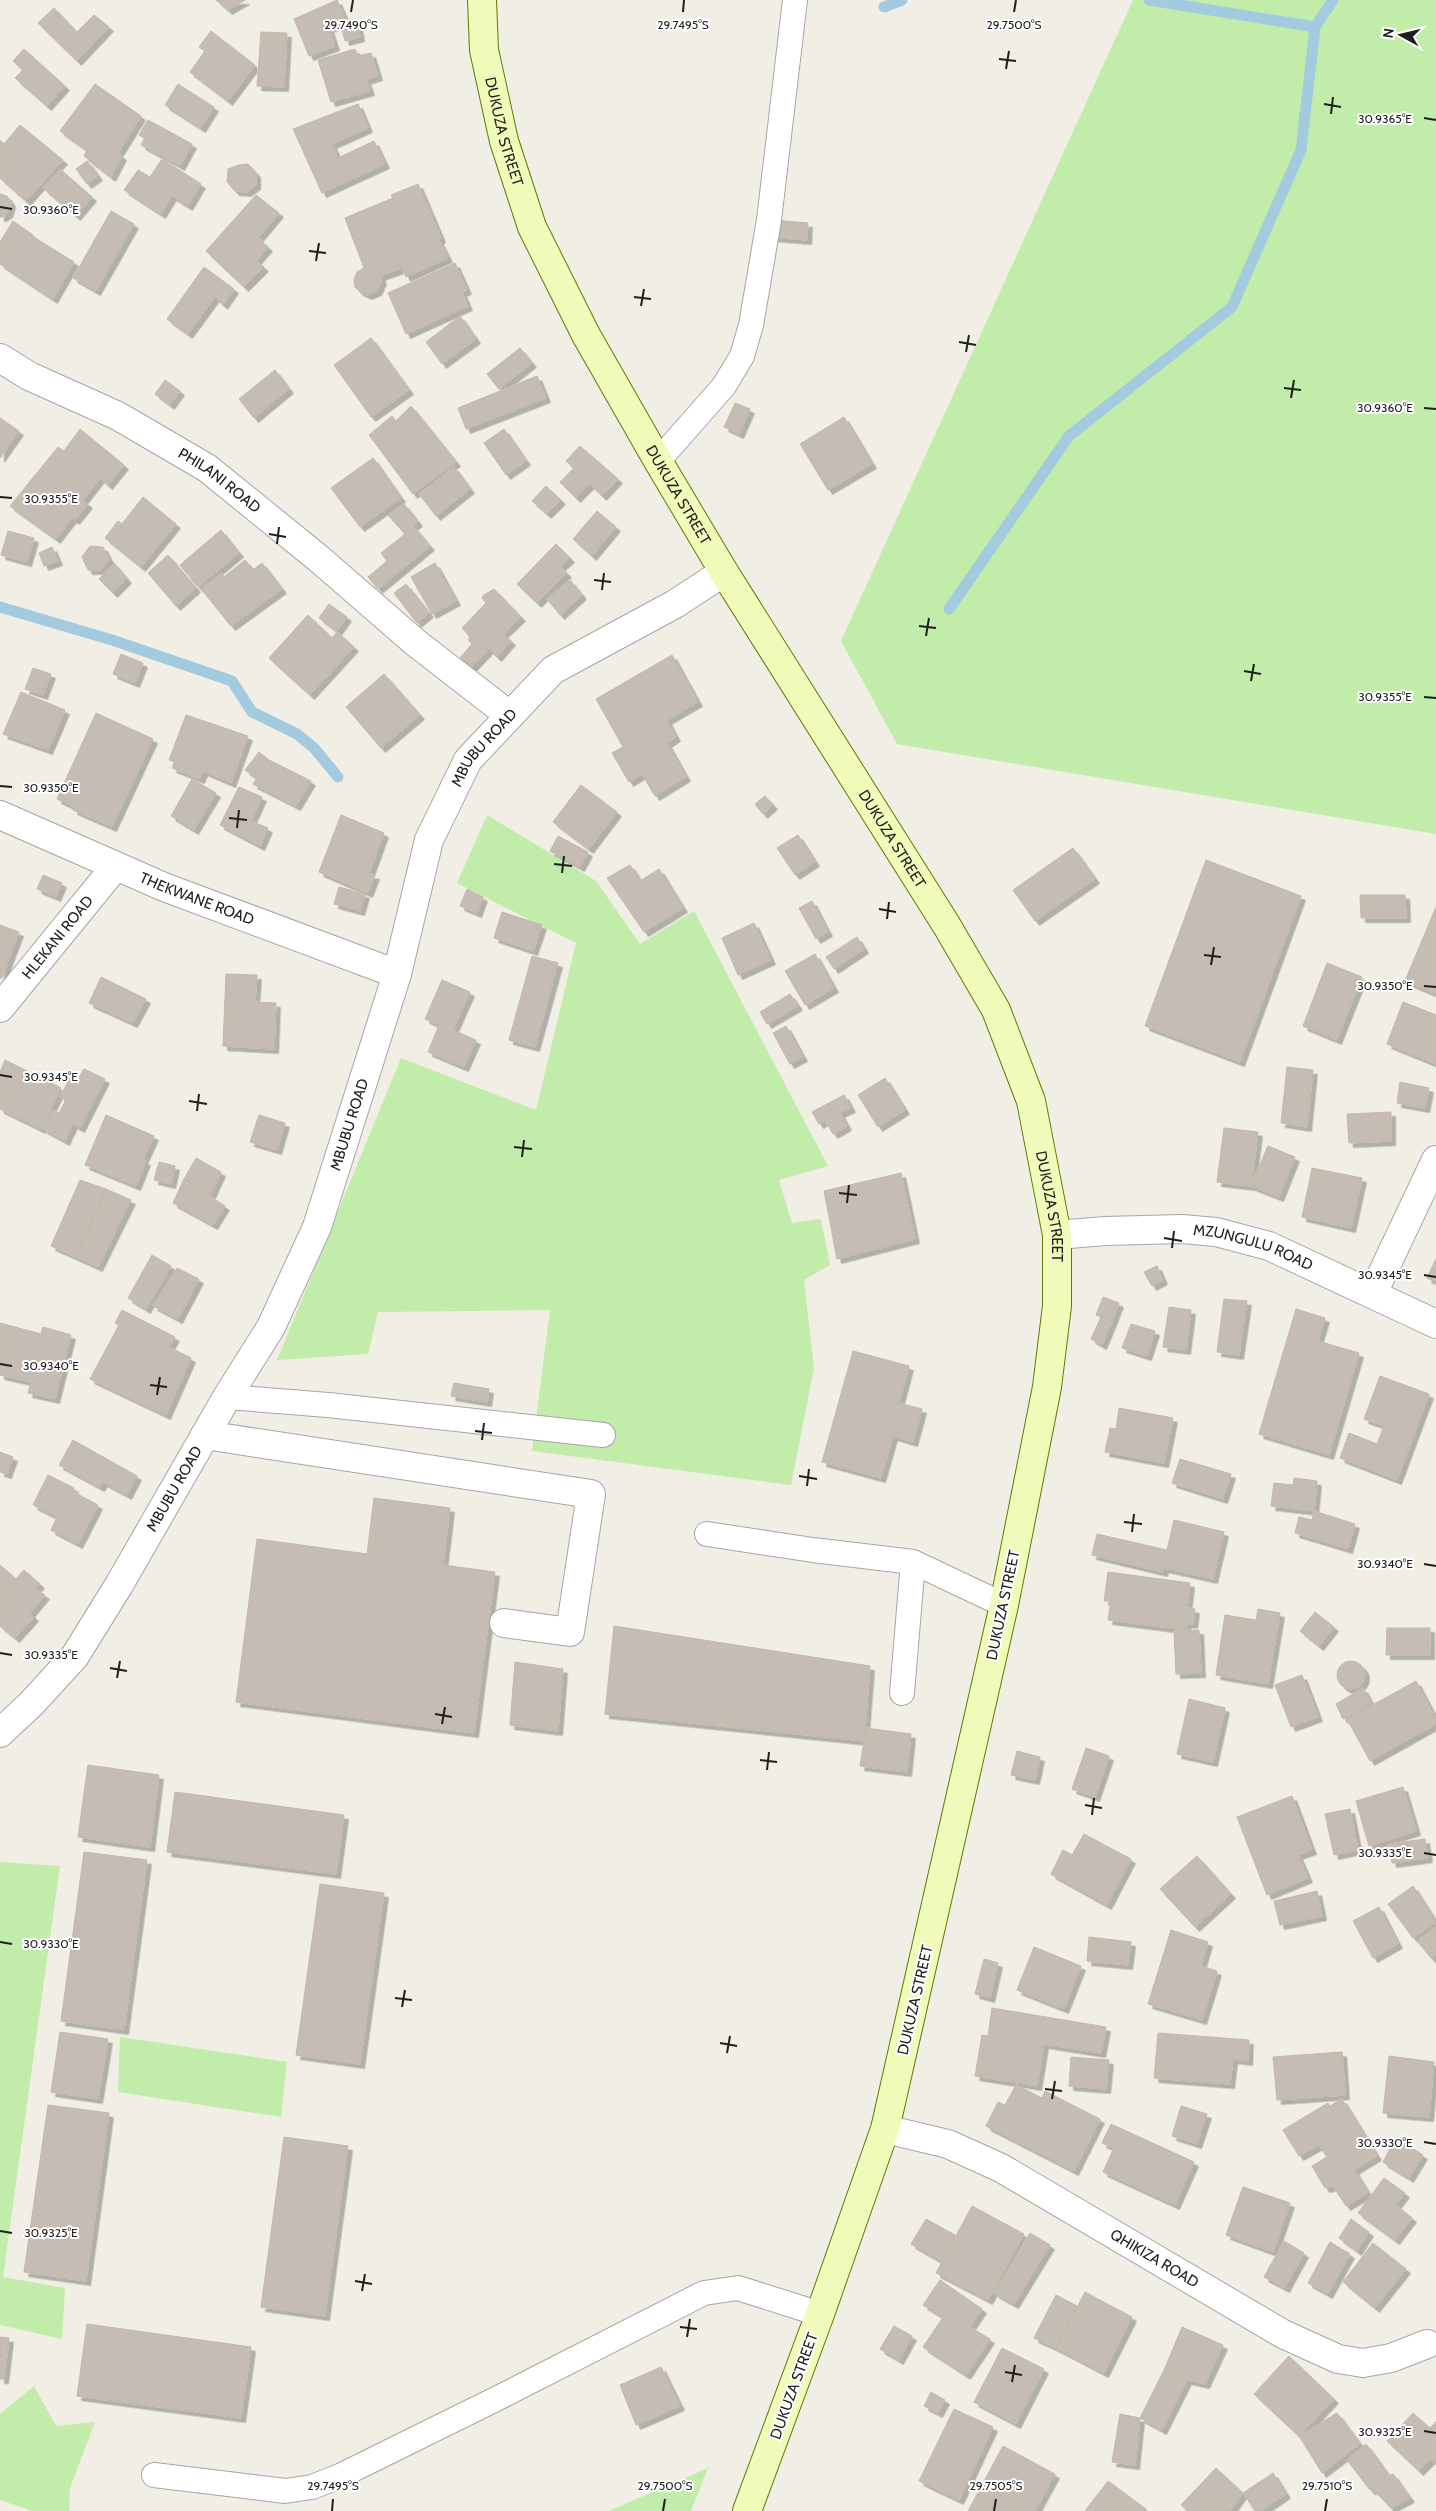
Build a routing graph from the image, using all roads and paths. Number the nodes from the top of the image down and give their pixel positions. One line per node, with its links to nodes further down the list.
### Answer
1 (482, 0): 4 (main road, DUKUZA STREET)
2 (795, 0): 4 (lane)
3 (0, 358): 6 (street, PHILANI ROAD)
4 (658, 461): 5 (main road, DUKUZA STREET)
5 (724, 572): 6 (street, MBUBU ROAD); 12 (main road, DUKUZA STREET)
6 (509, 715): 9 (street, MBUBU ROAD)
7 (0, 815): 8 (street, THEKWANE ROAD)
8 (115, 866): 9 (street, THEKWANE ROAD); 10 (street, HLEKANI ROAD)
9 (397, 974): 15 (street, MBUBU ROAD)
10 (0, 1008)
11 (1436, 1160): 13 (street)
12 (1057, 1235): 13 (street, MZUNGULU ROAD); 20 (main road, DUKUZA STREET)
13 (1373, 1293): 14 (street, MZUNGULU ROAD)
14 (1436, 1324)
15 (227, 1397): 16 (lane); 17 (street, MBUBU ROAD)
16 (603, 1435)
17 (205, 1436): 21 (street); 23 (street, MBUBU ROAD)
18 (707, 1534): 19 (lane)
19 (913, 1562): 20 (lane); 22 (lane)
20 (1004, 1605): 24 (main road, DUKUZA STREET)
21 (504, 1623)
22 (902, 1692)
23 (0, 1733)
24 (885, 2129): 25 (main road, DUKUZA STREET); 26 (street, QHIKIZA ROAD)
25 (820, 2314): 27 (lane); 28 (main road, DUKUZA STREET)
26 (1427, 2344)
27 (154, 2475)
28 (747, 2511)

